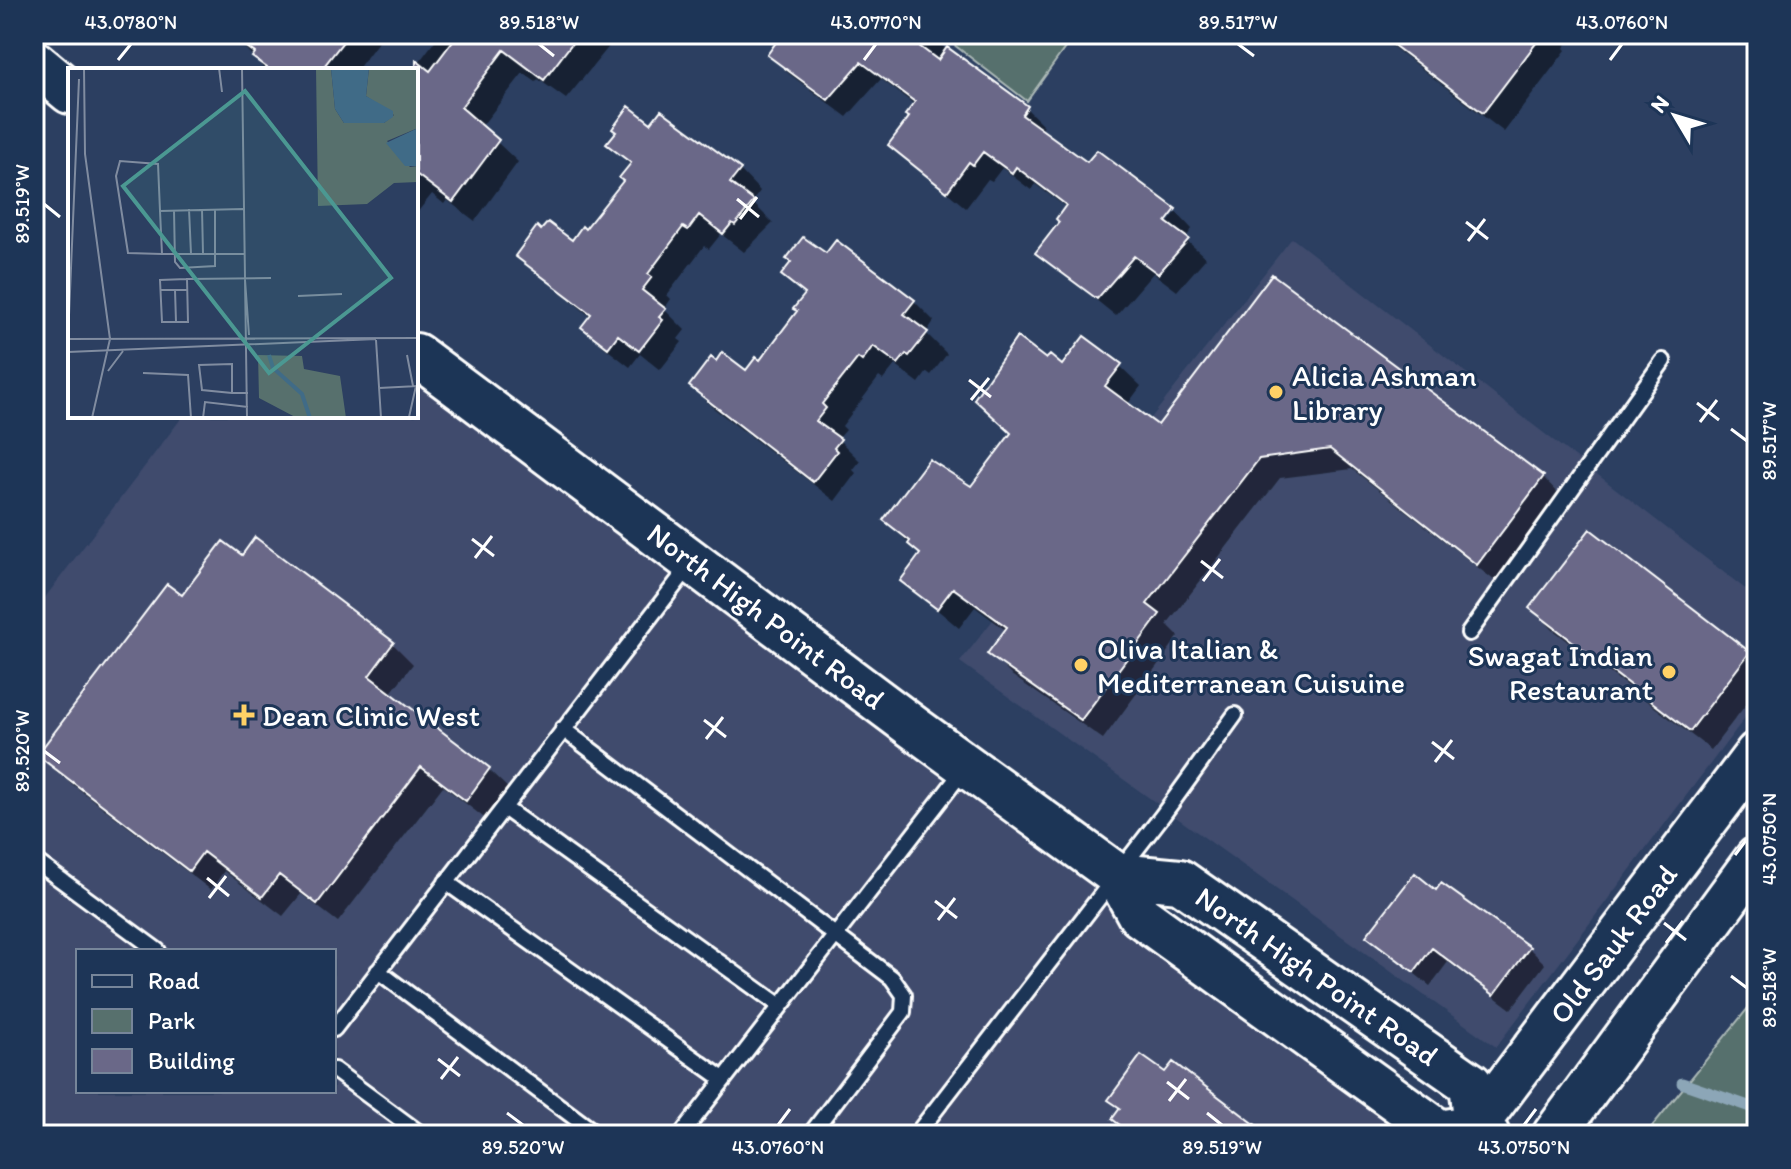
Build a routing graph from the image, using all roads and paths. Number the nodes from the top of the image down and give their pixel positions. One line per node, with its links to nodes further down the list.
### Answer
1 (34, 62): 2 (street)
2 (68, 90)
3 (418, 356): 5 (street, North High Point Road)
4 (1663, 361): 6 (lane)
5 (694, 560): 8 (lane); 10 (street, North High Point Road)
6 (1469, 633)
7 (1235, 715): 14 (lane)
8 (563, 729): 11 (lane); 16 (lane)
9 (1757, 753): 23 (street, Old Sauk Road)
10 (967, 766): 14 (street, North High Point Road); 16 (lane)
11 (504, 808): 15 (lane); 19 (lane)
12 (1757, 858): 29 (street)
13 (34, 860): 17 (lane)
14 (1117, 875): 23 (street, North High Point Road); 23 (street, North High Point Road); 28 (lane)
15 (446, 882): 18 (lane); 22 (lane)
16 (832, 936): 19 (lane); 27 (lane)
17 (155, 949)
18 (378, 971): 20 (lane); 25 (lane)
19 (779, 1005): 22 (lane)
20 (336, 1026)
21 (336, 1071): 24 (lane)
22 (723, 1079): 26 (lane)
23 (1478, 1132)
24 (422, 1135)
25 (598, 1135)
26 (681, 1135)
27 (810, 1135)
28 (916, 1135)
29 (1554, 1135)

